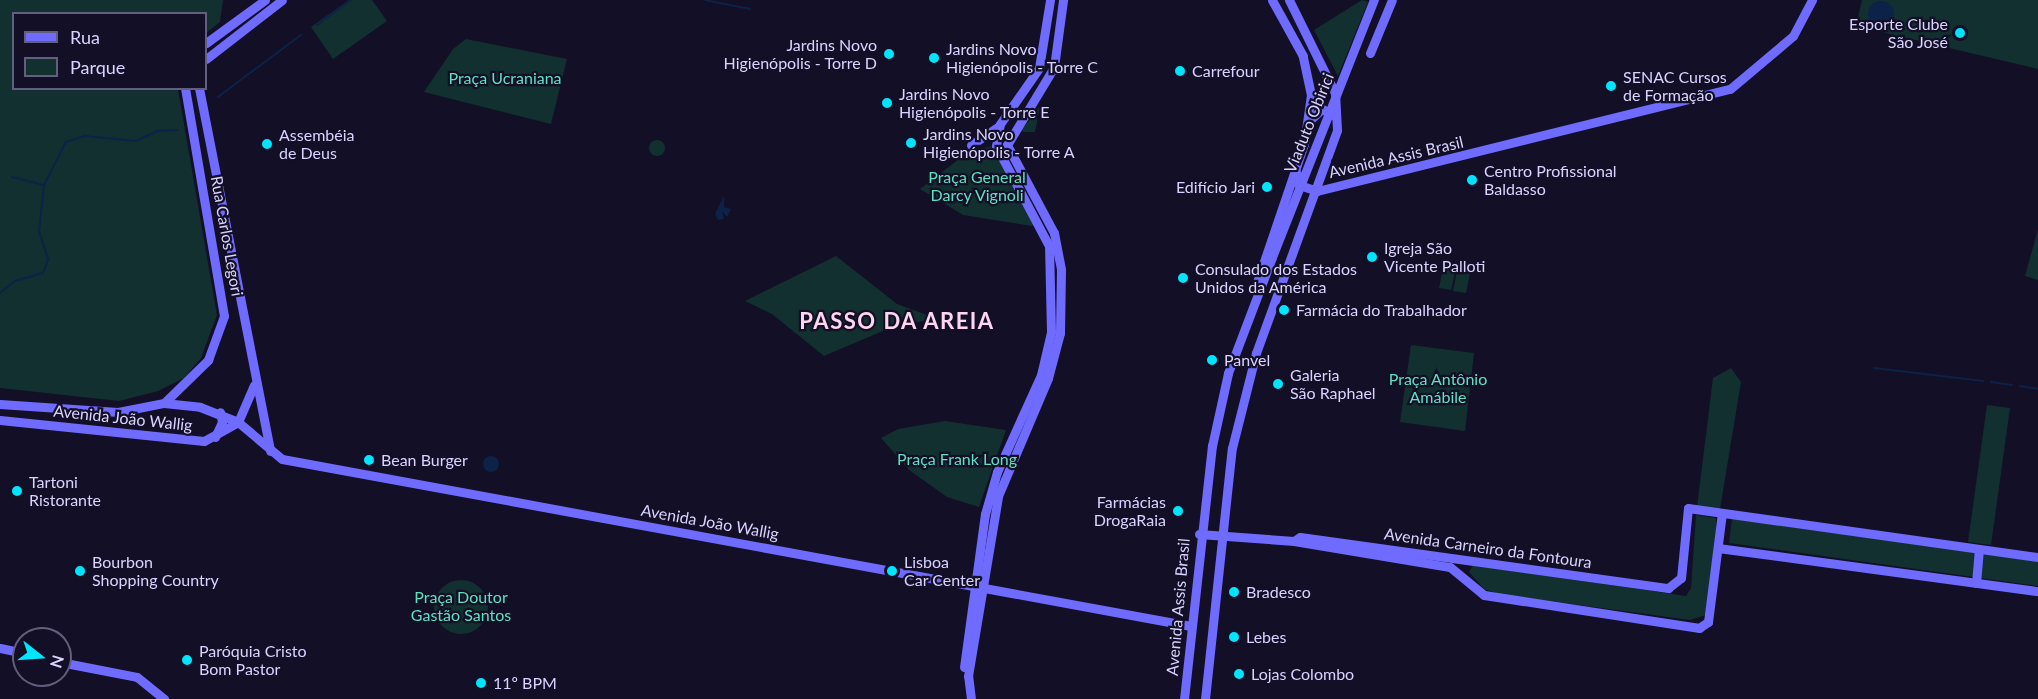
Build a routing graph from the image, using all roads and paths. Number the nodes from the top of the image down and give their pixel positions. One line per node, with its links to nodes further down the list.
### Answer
1 (265, 0): 10 (main road)
2 (282, 0): 12 (main road)
3 (1050, 0): 18 (main road)
4 (1063, 0): 42 (main road)
5 (1272, 0): 16 (main road, Avenida Assis Brasil)
6 (1289, 0): 17 (main road)
7 (1374, 0): 22 (main road, Viaduto Obirici, bridge)
8 (1392, 0): 11 (main road)
9 (1812, 0): 21 (main road, Avenida Assis Brasil)
10 (207, 42)
11 (1370, 53)
12 (207, 58)
13 (199, 90): 15 (main road, Rua Carlos Legori)
14 (185, 92): 15 (main road); 25 (main road, Rua Carlos Legori)
15 (201, 103): 24 (main road, Rua Carlos Legori)
16 (1309, 121): 17 (main road); 20 (main road, Avenida Assis Brasil)
17 (1338, 123): 21 (main road)
18 (1000, 124): 19 (main road); 42 (main road)
19 (971, 145)
20 (1294, 168): 21 (main road); 23 (main road, Avenida Assis Brasil)
21 (1317, 191): 35 (main road, Avenida Assis Brasil)
22 (1272, 257): 23 (main road, Avenida Assis Brasil)
23 (1250, 307): 36 (main road, Avenida Assis Brasil)
24 (255, 380): 31 (main road); 33 (main road, Rua Carlos Legori)
25 (164, 403): 27 (main road, Avenida João Wallig); 28 (main road, Avenida João Wallig)
26 (0, 404): 27 (main road, Avenida João Wallig)
27 (39, 405): 30 (main road)
28 (220, 412): 31 (main road, Avenida João Wallig); 32 (main road)
29 (0, 420): 30 (main road, Avenida João Wallig)
30 (22, 422): 32 (main road, Avenida João Wallig)
31 (238, 422): 32 (main road, Avenida João Wallig); 33 (main road, Avenida João Wallig)
32 (215, 437)
33 (273, 456): 42 (main road, Avenida João Wallig)
34 (1722, 513): 37 (main road, Avenida Carneiro da Fontoura); 38 (main road); 39 (main road)
35 (1220, 533): 36 (main road, Avenida Carneiro da Fontoura); 37 (main road, Avenida Carneiro da Fontoura); 50 (main road, Avenida Assis Brasil)
36 (1199, 534): 44 (main road, Avenida Assis Brasil)
37 (1294, 541): 38 (main road, Avenida Carneiro da Fontoura)
38 (1718, 548): 41 (main road)
39 (1979, 549): 40 (main road); 41 (main road)
40 (2038, 557)
41 (1976, 583): 43 (main road)
42 (979, 586): 44 (main road, Avenida João Wallig); 47 (main road); 48 (main road)
43 (2038, 591)
44 (1191, 626): 49 (main road, Avenida Assis Brasil)
45 (72, 665): 46 (main road)
46 (164, 699)
47 (964, 699)
48 (971, 699)
49 (1184, 699)
50 (1205, 699)

